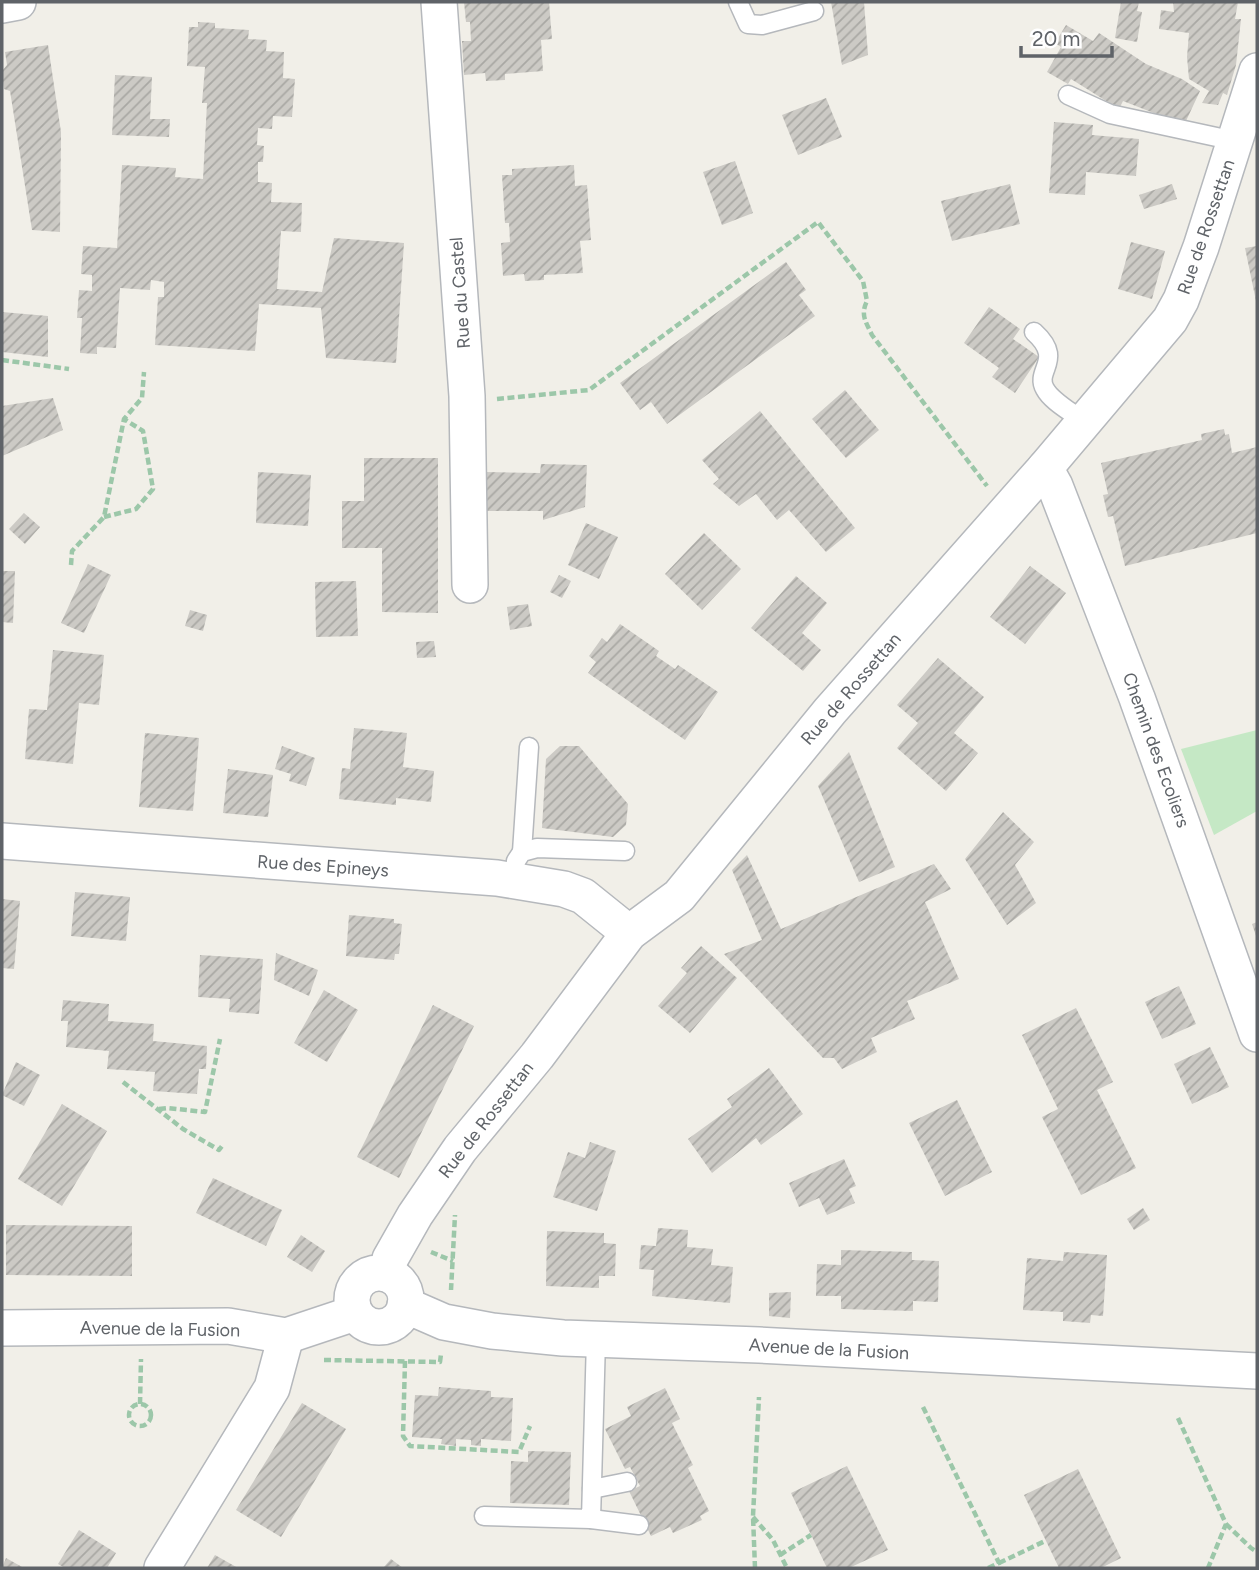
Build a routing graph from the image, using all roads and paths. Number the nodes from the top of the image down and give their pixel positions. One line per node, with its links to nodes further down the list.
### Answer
1 (18, 2): 4 (street)
2 (439, 2): 13 (street, Rue du Castel)
3 (738, 2): 5 (lane)
4 (2, 5)
5 (814, 11)
6 (1257, 71): 8 (street, Rue de Rossettan)
7 (1068, 95): 8 (lane)
8 (1235, 141): 15 (street, Rue de Rossettan)
9 (1034, 332): 15 (lane)
10 (2, 360): 11 (path)
11 (69, 369)
12 (144, 372): 14 (path)
13 (467, 402): 17 (path); 20 (street, Rue du Castel)
14 (124, 419): 18 (path); 18 (path)
15 (1084, 422): 16 (street, Rue de Rossettan)
16 (1045, 468): 25 (street, Rue de Rossettan); 26 (street, Chemin des Ecoliers)
17 (994, 494)
18 (104, 517): 19 (path)
19 (71, 565)
20 (470, 585)
21 (529, 747): 24 (lane)
22 (2, 841): 24 (street, Rue des Epineys)
23 (625, 851): 24 (lane)
24 (518, 866): 25 (street, Rue des Epineys)
25 (629, 933): 32 (street, Rue de Rossettan)
26 (1257, 1034)
27 (220, 1039): 29 (path)
28 (124, 1082): 29 (path)
29 (158, 1110): 30 (path)
30 (222, 1146)
31 (456, 1212): 33 (path)
32 (387, 1275): 34 (street); 35 (street)
33 (451, 1293)
34 (405, 1306): 35 (street); 38 (street, Avenue de la Fusion)
35 (355, 1313): 39 (street, Avenue de la Fusion)
36 (142, 1327): 37 (street, Avenue de la Fusion); 39 (street, Avenue de la Fusion); 44 (path)
37 (2, 1328)
38 (596, 1339): 42 (street, Avenue de la Fusion); 49 (lane)
39 (283, 1348): 40 (path); 60 (street)
40 (405, 1361): 41 (path); 47 (path)
41 (440, 1362)
42 (1257, 1371)
43 (758, 1397): 51 (path)
44 (140, 1404): 44 (path)
45 (923, 1407): 59 (path)
46 (1178, 1418): 53 (path)
47 (530, 1426)
48 (627, 1482): 49 (lane)
49 (592, 1489): 52 (lane)
50 (484, 1516): 52 (lane)
51 (753, 1516): 58 (path); 61 (path)
52 (591, 1519): 54 (lane)
53 (1226, 1524): 57 (path); 64 (path)
54 (639, 1525)
55 (811, 1535): 58 (path)
56 (1045, 1541): 59 (path)
57 (1257, 1552)
58 (780, 1555): 62 (path)
59 (999, 1563): 63 (path)
60 (162, 1568)
61 (755, 1568)
62 (787, 1568)
63 (988, 1568)
64 (1208, 1568)

